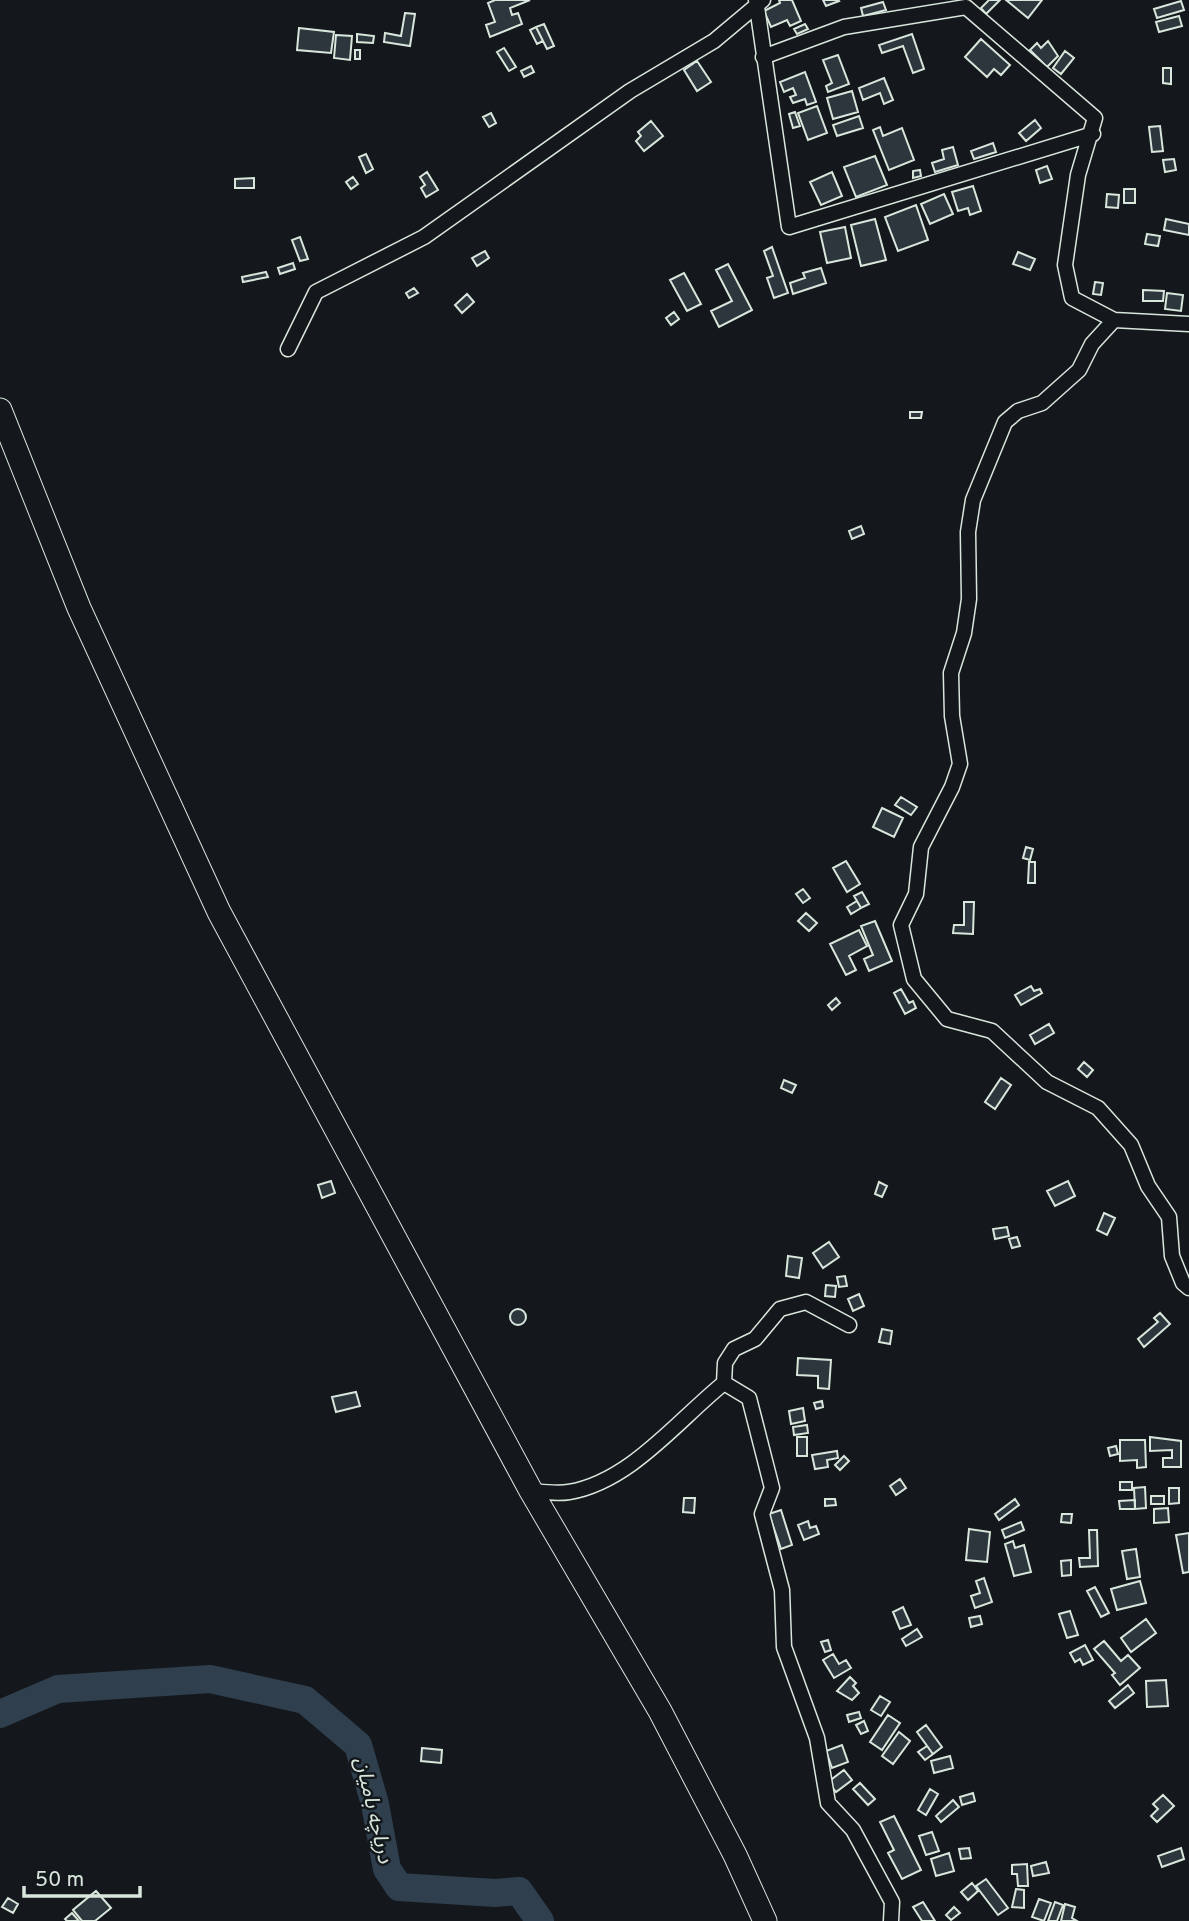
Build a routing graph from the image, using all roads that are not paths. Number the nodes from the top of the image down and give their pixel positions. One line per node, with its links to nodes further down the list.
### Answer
1 (760, 2): 2 (street); 6 (street)
2 (763, 57): 3 (street); 3 (street)
3 (1093, 134): 4 (street)
4 (1114, 320): 5 (street); 8 (street)
5 (1189, 324)
6 (288, 349)
7 (0, 410): 11 (main road)
8 (1189, 1288)
9 (849, 1325): 10 (street)
10 (724, 1383): 11 (street); 13 (street)
11 (531, 1491): 12 (main road)
12 (765, 1921)
13 (891, 1921)

